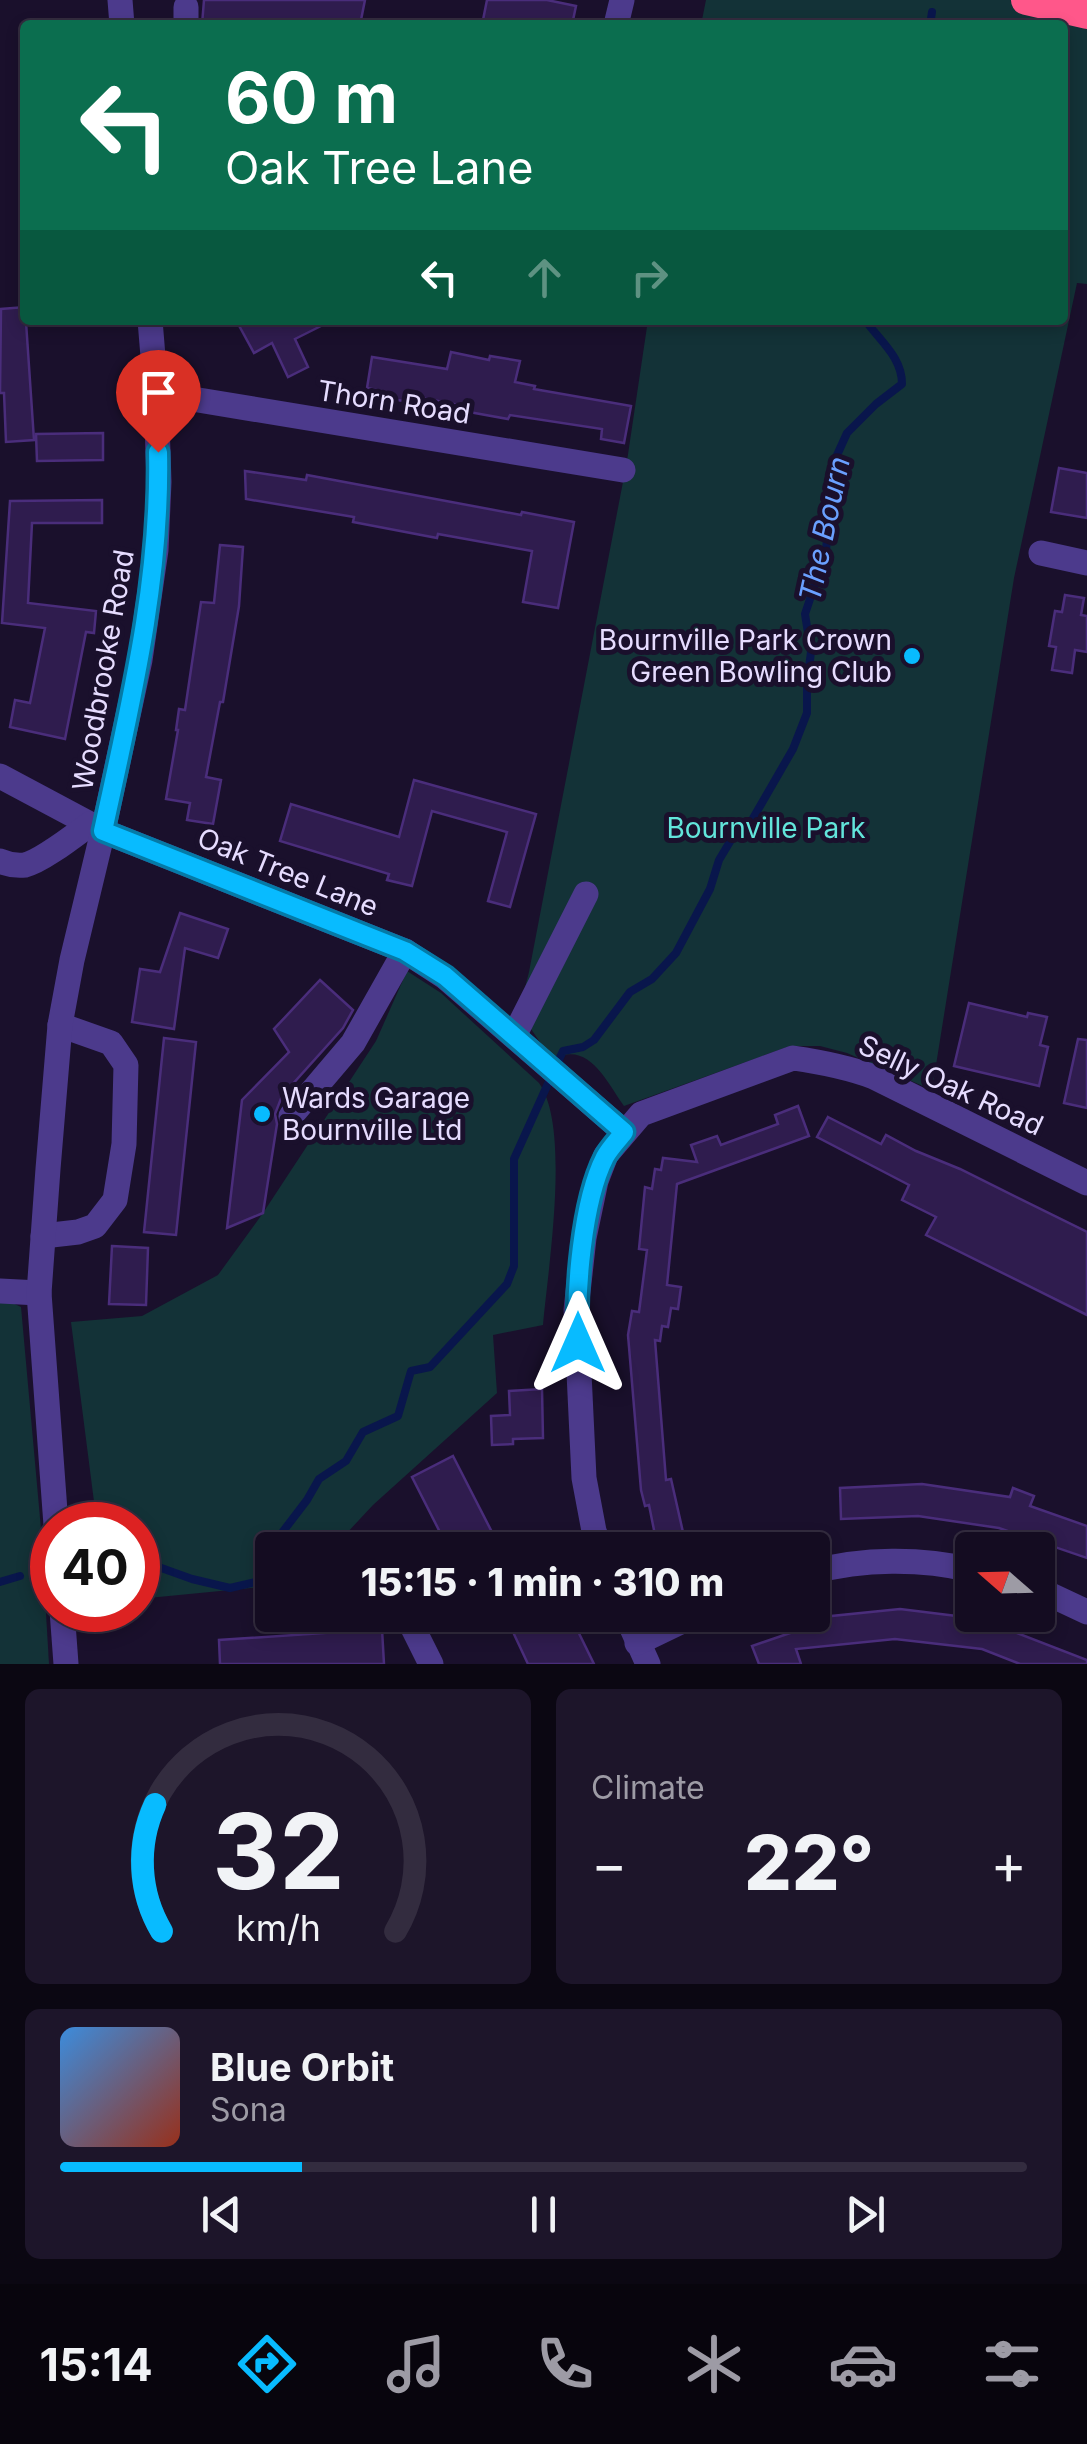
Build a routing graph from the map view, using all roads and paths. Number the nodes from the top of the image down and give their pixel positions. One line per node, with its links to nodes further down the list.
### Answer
1 (1026, 0): 2 (highway)
2 (1087, 14)
3 (150, 325): 4 (street, Woodbrooke Road)
4 (156, 393): 5 (street, Thorn Road); 9 (street, Woodbrooke Road)
5 (623, 470)
6 (1041, 553): 7 (street)
7 (1087, 563)
8 (0, 776): 9 (street, Oak Tree Lane)
9 (96, 828): 10 (street); 12 (street, Oak Tree Lane); 13 (street, Woodbrooke Road)
10 (0, 861)
11 (586, 894): 14 (street)
12 (405, 951): 14 (street, Oak Tree Lane); 15 (street)
13 (60, 1025): 18 (street, Woodbrooke Road); 18 (street)
14 (514, 1036): 16 (street, Oak Tree Lane)
15 (292, 1116)
16 (624, 1132): 17 (street, Selly Oak Road); 22 (street)
17 (1087, 1183)
18 (43, 1236): 20 (street, Woodbrooke Road)
19 (0, 1291): 20 (street)
20 (39, 1293): 21 (street, Woodbrooke Road)
21 (54, 1502)
22 (596, 1532)
23 (830, 1568): 24 (street)
24 (955, 1568)
25 (1055, 1596): 26 (street)
26 (1087, 1612)
27 (64, 1632): 31 (street)
28 (418, 1632): 32 (street)
29 (672, 1632): 30 (street)
30 (643, 1654)
31 (66, 1664)
32 (431, 1664)

